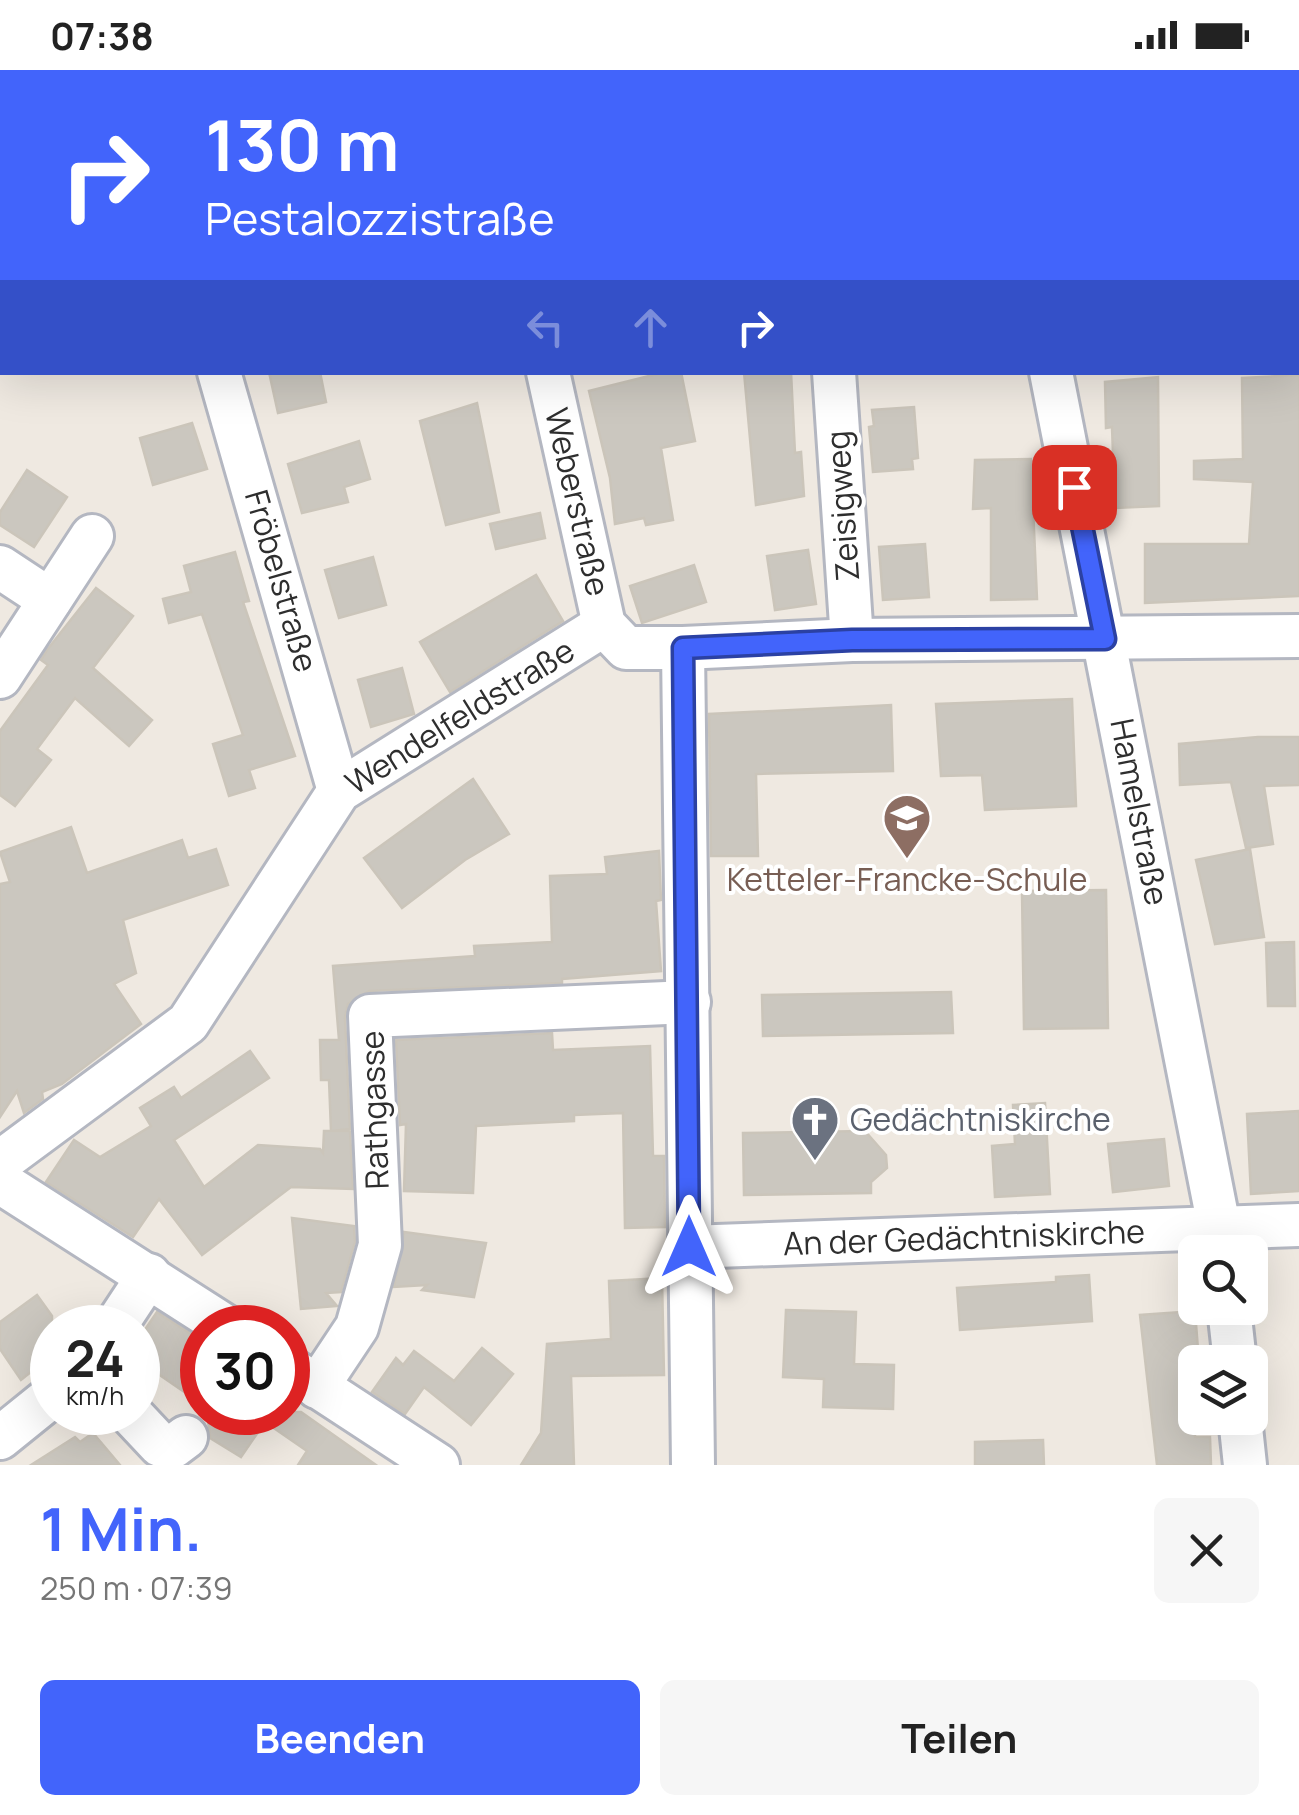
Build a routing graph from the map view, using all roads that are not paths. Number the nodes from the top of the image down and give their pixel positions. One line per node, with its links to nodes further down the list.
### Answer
1 (220, 375): 14 (street, Fröbelstraße)
2 (549, 375): 8 (street, Weberstraße)
3 (834, 375): 11 (street, Zeisigweg)
4 (1052, 375): 10 (street, Hamelstraße)
5 (92, 536): 7 (street)
6 (0, 567): 7 (street)
7 (50, 600): 13 (street)
8 (604, 624): 12 (street, Weberstraße); 14 (street, Wendelfeldstraße)
9 (1299, 636): 10 (street, Weberstraße)
10 (1105, 639): 11 (street, Weberstraße); 19 (street, Hamelstraße)
11 (852, 640): 12 (street, Weberstraße)
12 (683, 648): 15 (street)
13 (0, 677)
14 (339, 791): 16 (street, Wendelfeldstraße)
15 (689, 1002): 22 (street); 26 (street, Rathgasse)
16 (0, 1162)
17 (0, 1182): 23 (street)
18 (1299, 1226): 20 (street, An der Gedächtniskirche)
19 (1222, 1235)
20 (1250, 1235)
21 (1178, 1241): 22 (street, An der Gedächtniskirche)
22 (689, 1247): 36 (street)
23 (149, 1275): 24 (street); 25 (street)
24 (129, 1305)
25 (194, 1305)
26 (310, 1370)
27 (310, 1382): 35 (street)
28 (30, 1414): 33 (street)
29 (122, 1435): 34 (street)
30 (151, 1435): 32 (street)
31 (1242, 1435): 37 (street)
32 (186, 1437)
33 (0, 1438)
34 (146, 1465)
35 (438, 1465)
36 (692, 1465)
37 (1245, 1465)

